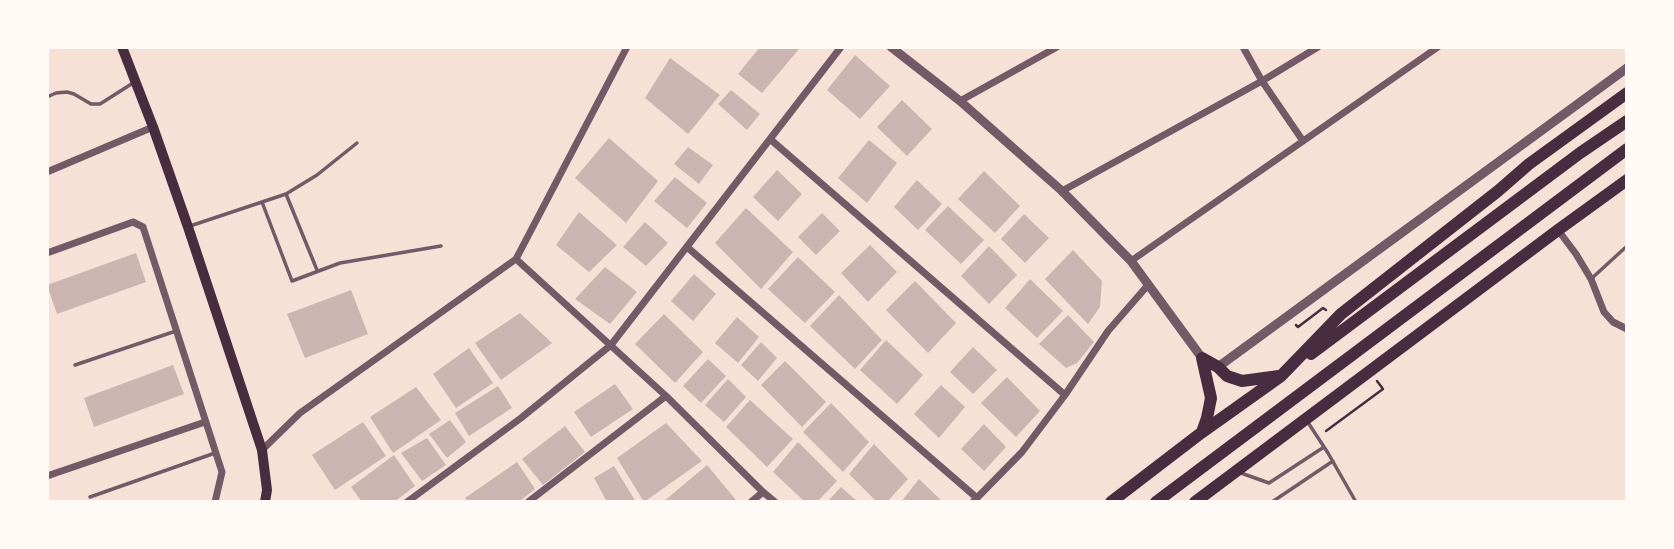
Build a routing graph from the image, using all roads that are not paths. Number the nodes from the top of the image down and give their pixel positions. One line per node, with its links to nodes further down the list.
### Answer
1 (122, 47): 11 (main road)
2 (626, 47): 32 (street)
3 (841, 47): 17 (street)
4 (891, 47): 14 (street)
5 (1058, 47): 14 (street)
6 (1243, 47): 10 (street)
7 (1318, 47): 10 (street)
8 (1438, 47): 18 (street)
9 (1627, 68): 42 (street)
10 (1262, 81): 18 (street); 23 (street)
11 (136, 82): 13 (lane); 16 (main road)
12 (1627, 93): 43 (highway)
13 (47, 97)
14 (960, 101): 23 (street)
15 (1627, 121): 43 (highway)
16 (153, 127): 21 (street); 26 (main road)
17 (770, 139): 30 (street); 44 (street)
18 (1303, 141): 33 (street)
19 (357, 143): 24 (lane)
20 (1627, 149): 65 (highway)
21 (47, 173)
22 (1627, 180): 27 (highway)
23 (1062, 191): 33 (street)
24 (286, 194): 25 (lane); 34 (lane)
25 (261, 202): 26 (lane); 34 (lane)
26 (188, 227): 50 (main road)
27 (1558, 229): 35 (street); 46 (highway)
28 (440, 246): 34 (lane)
29 (1627, 246): 35 (lane)
30 (687, 247): 39 (street); 57 (street)
31 (47, 253): 38 (street)
32 (516, 259): 39 (street); 50 (street)
33 (1131, 261): 36 (street)
34 (317, 270)
35 (1591, 279): 37 (street)
36 (1148, 285): 40 (street); 44 (street)
37 (1627, 329)
38 (176, 331): 41 (lane); 47 (street)
39 (611, 345): 45 (street); 60 (street)
40 (1202, 358): 42 (highway); 48 (highway)
41 (75, 365)
42 (1218, 367): 43 (highway)
43 (1281, 376): 48 (highway)
44 (1065, 394): 57 (street)
45 (666, 396): 55 (street); 61 (street)
46 (1306, 419): 49 (lane); 53 (highway)
47 (205, 422): 51 (street); 54 (street)
48 (1201, 433): 64 (highway)
49 (1324, 447): 52 (lane); 53 (lane)
50 (262, 450): 59 (main road)
51 (215, 453): 56 (lane); 58 (street)
52 (1333, 461): 67 (lane); 68 (lane)
53 (1236, 471): 66 (highway)
54 (47, 475)
55 (763, 492): 62 (street); 63 (street)
56 (90, 497)
57 (975, 500)
58 (215, 502)
59 (265, 502)
60 (407, 502)
61 (528, 502)
62 (751, 502)
63 (775, 502)
64 (1111, 502)
65 (1156, 502)
66 (1195, 502)
67 (1272, 502)
68 (1356, 502)

